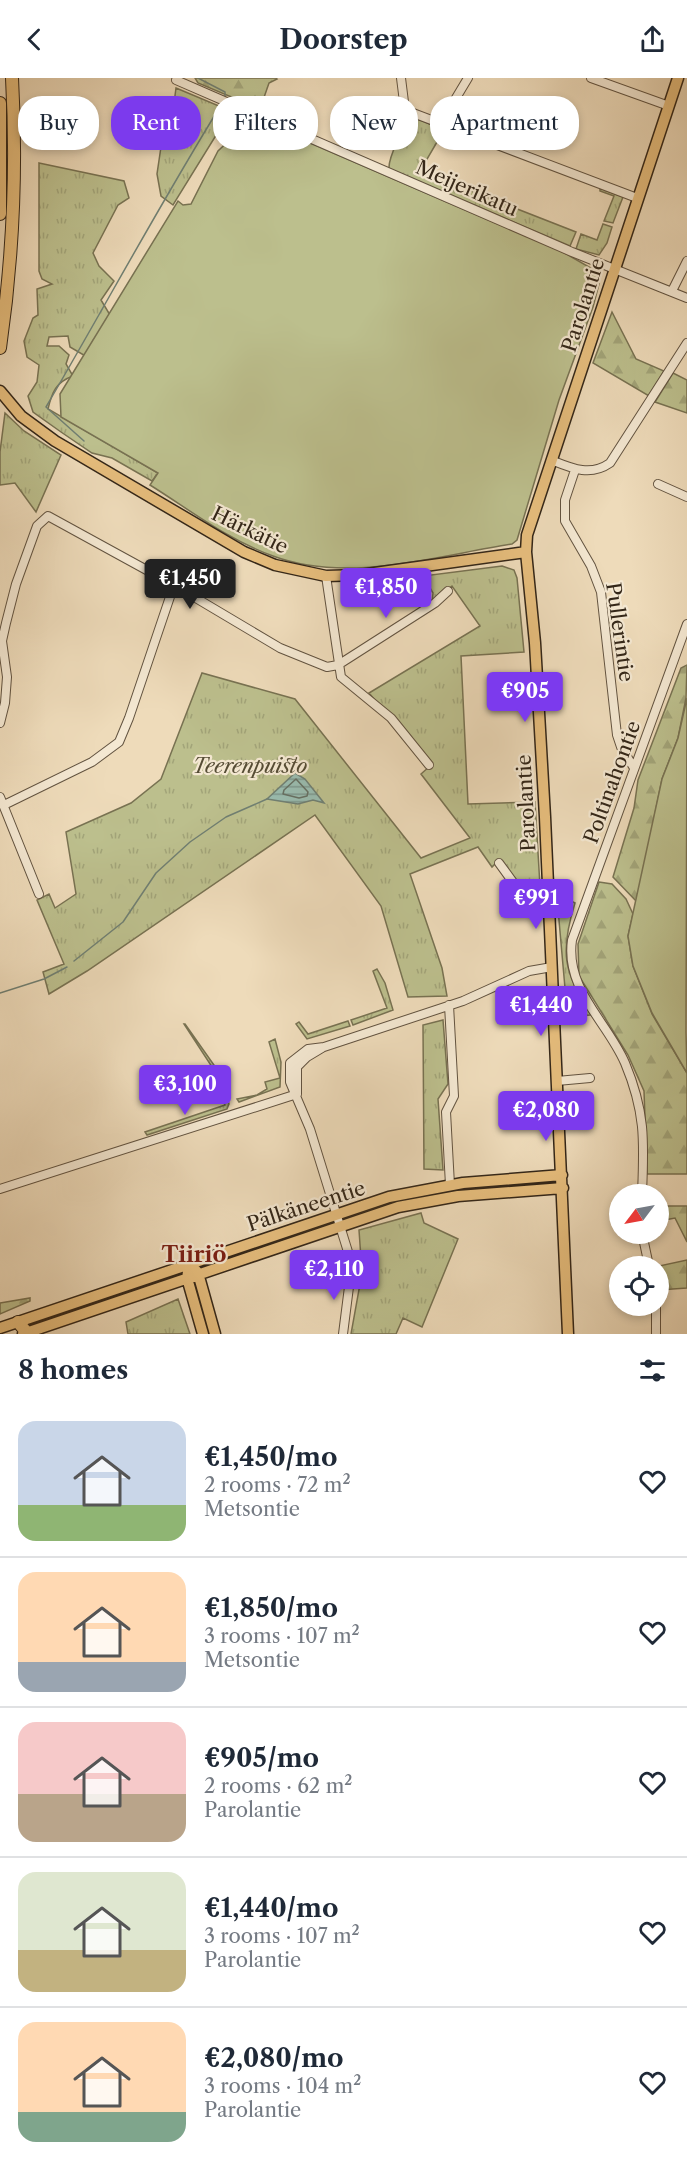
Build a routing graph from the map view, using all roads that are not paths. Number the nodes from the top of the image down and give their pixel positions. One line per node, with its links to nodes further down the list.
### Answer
1 (12, 78): 19 (highway)
2 (401, 78): 10 (street)
3 (468, 78): 7 (street)
4 (591, 78): 9 (street)
5 (678, 78): 9 (main road, Parolantie)
6 (176, 80): 15 (street, Meijerikatu)
7 (457, 96)
8 (0, 103): 13 (highway)
9 (669, 106): 12 (main road, Parolantie)
10 (430, 119)
11 (512, 150): 12 (street)
12 (637, 198): 15 (main road, Parolantie)
13 (0, 214)
14 (687, 261): 16 (street)
15 (613, 268): 16 (street, Meijerikatu); 21 (main road, Parolantie)
16 (672, 291): 17 (street, Meijerikatu)
17 (687, 298)
18 (687, 344): 22 (street)
19 (0, 348)
20 (3, 394): 26 (main road, Härkätie)
21 (551, 460): 22 (street); 25 (main road, Parolantie)
22 (575, 470): 34 (street, Pullerintie)
23 (658, 484): 24 (street)
24 (687, 497)
25 (526, 552): 26 (main road, Härkätie); 38 (main road, Parolantie)
26 (326, 576): 31 (street)
27 (174, 585): 31 (street); 32 (street); 35 (street)
28 (448, 591): 31 (street)
29 (687, 624): 30 (street, Poltinahontie)
30 (684, 644): 34 (street, Poltinahontie)
31 (338, 665): 33 (street)
32 (0, 723)
33 (429, 765)
34 (634, 768): 45 (street, Poltinahontie)
35 (2, 801): 37 (street)
36 (499, 863): 38 (street)
37 (39, 894)
38 (549, 909): 39 (main road, Parolantie)
39 (552, 967): 40 (street); 42 (main road, Parolantie)
40 (449, 1005): 43 (street); 46 (street)
41 (590, 1078): 42 (street)
42 (557, 1081): 44 (main road, Parolantie)
43 (297, 1094): 48 (street); 49 (street)
44 (562, 1175): 46 (main road, Pälkäneentie); 47 (main road, Parolantie)
45 (643, 1184)
46 (450, 1185): 49 (main road, Pälkäneentie)
47 (562, 1188): 50 (main road, Pälkäneentie); 60 (main road, Parolantie)
48 (0, 1190)
49 (338, 1213): 50 (street); 51 (main road, Pälkäneentie)
50 (342, 1224): 52 (main road, Pälkäneentie); 59 (street)
51 (190, 1263): 52 (main road); 53 (main road); 56 (main road, Pälkäneentie)
52 (198, 1273): 53 (main road, Pälkäneentie); 58 (main road)
53 (187, 1278): 56 (main road, Pälkäneentie); 57 (main road)
54 (656, 1316): 61 (street)
55 (0, 1328): 56 (main road, Pälkäneentie)
56 (23, 1331)
57 (202, 1334)
58 (215, 1334)
59 (343, 1334)
60 (568, 1334)
61 (656, 1334)

